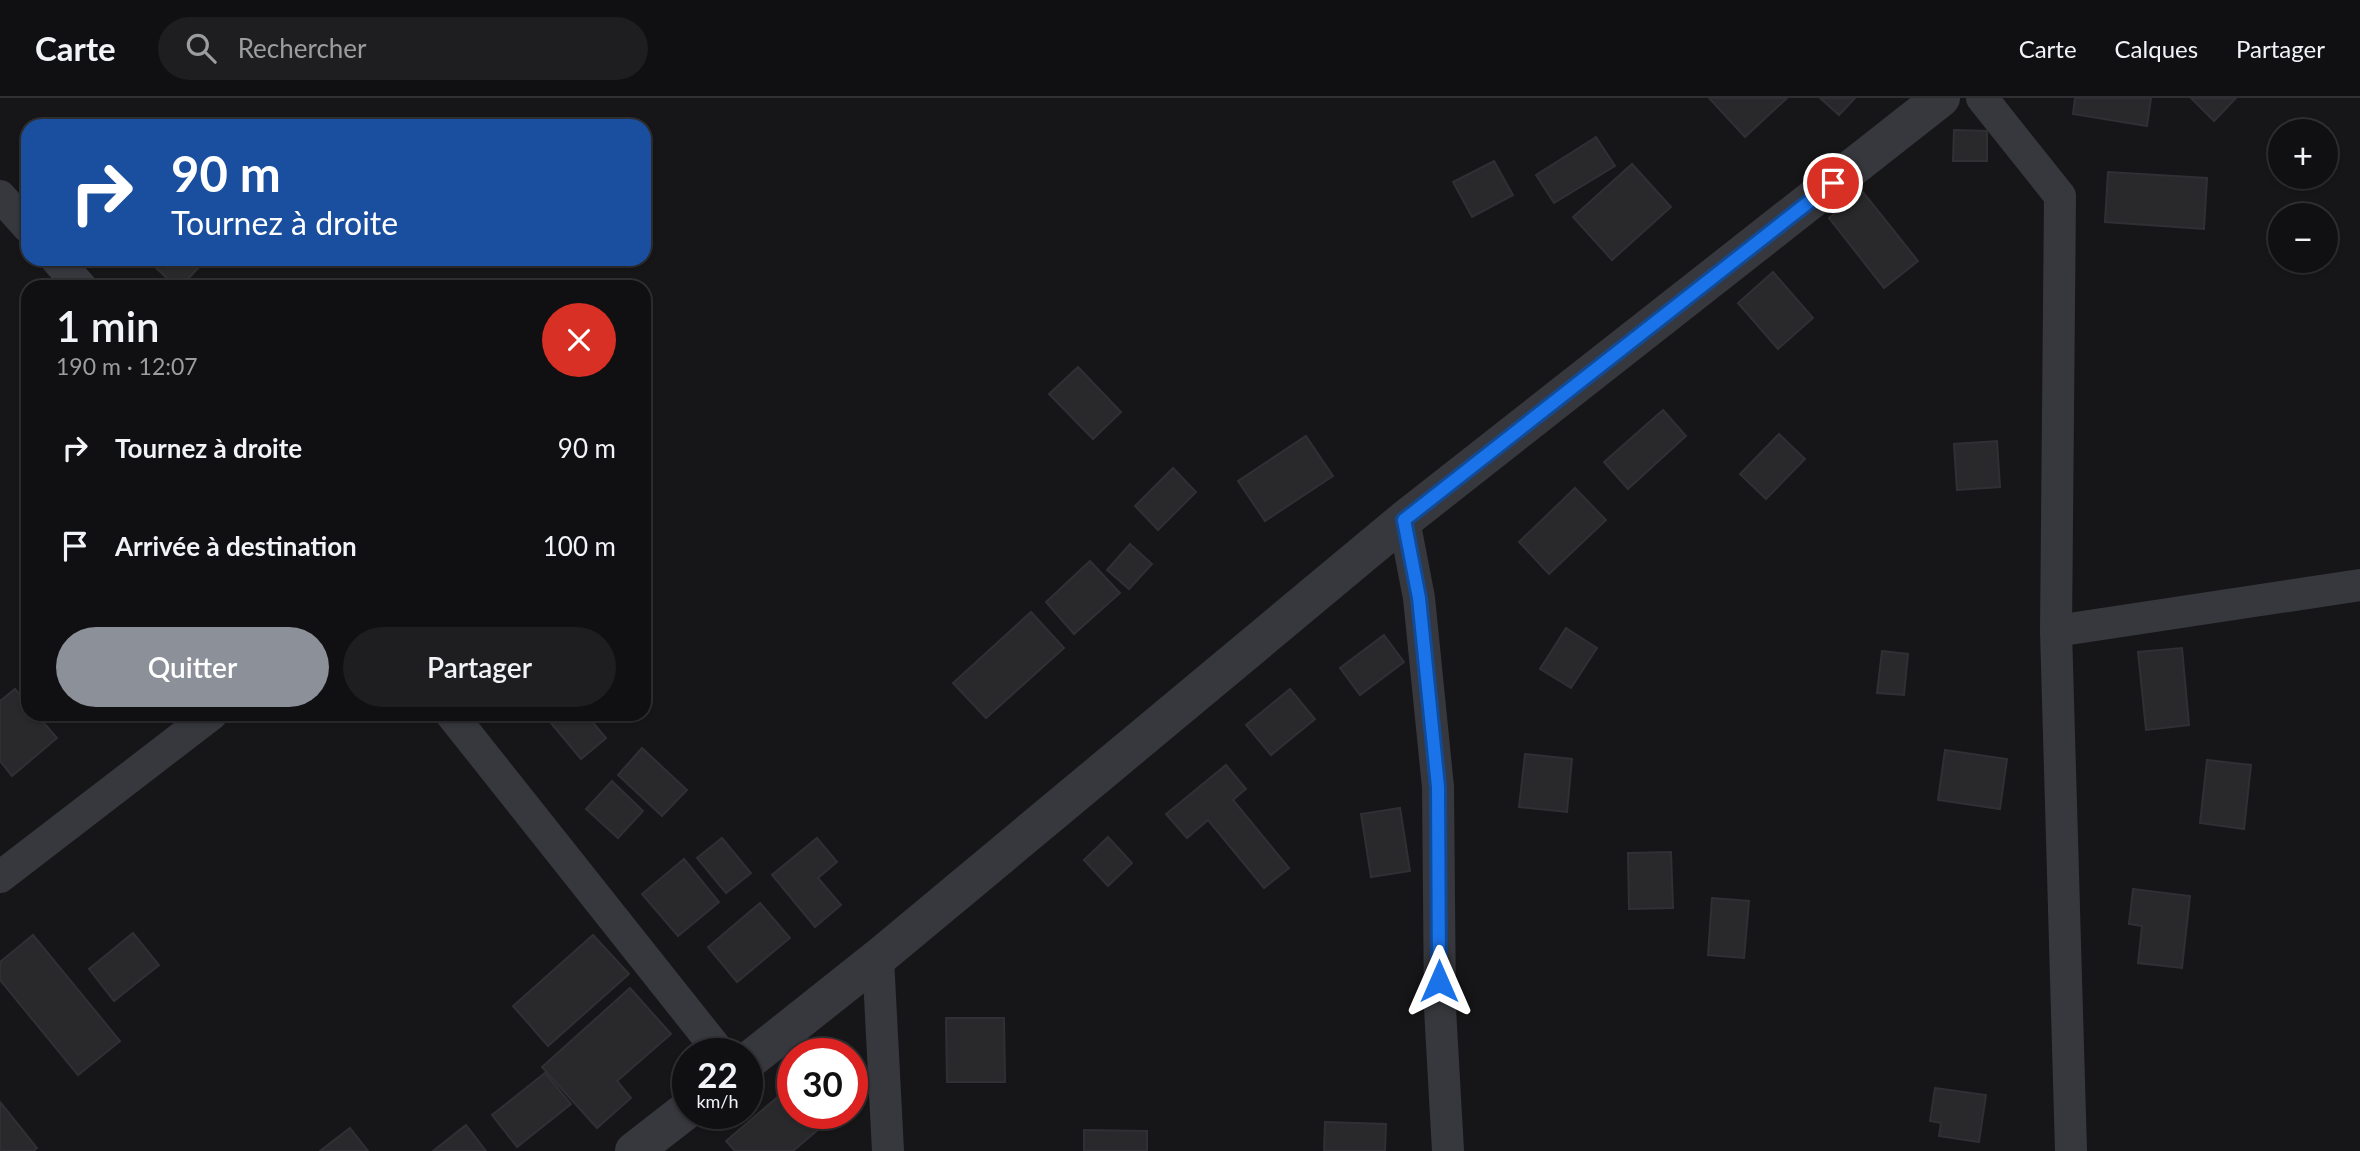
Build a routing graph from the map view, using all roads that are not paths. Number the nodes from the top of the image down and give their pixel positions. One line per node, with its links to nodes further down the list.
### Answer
1 (1941, 98): 7 (street)
2 (1982, 98): 9 (street)
3 (0, 196): 4 (street)
4 (21, 219)
5 (62, 266): 6 (street)
6 (75, 280)
7 (1404, 520): 13 (street); 19 (street)
8 (2360, 585): 9 (street)
9 (2056, 631): 20 (street)
10 (203, 721): 12 (street)
11 (457, 721): 14 (street)
12 (0, 877)
13 (878, 958): 15 (street); 18 (street)
14 (708, 1038)
15 (763, 1049)
16 (672, 1121): 17 (street)
17 (634, 1151)
18 (888, 1151)
19 (1448, 1151)
20 (2071, 1151)

